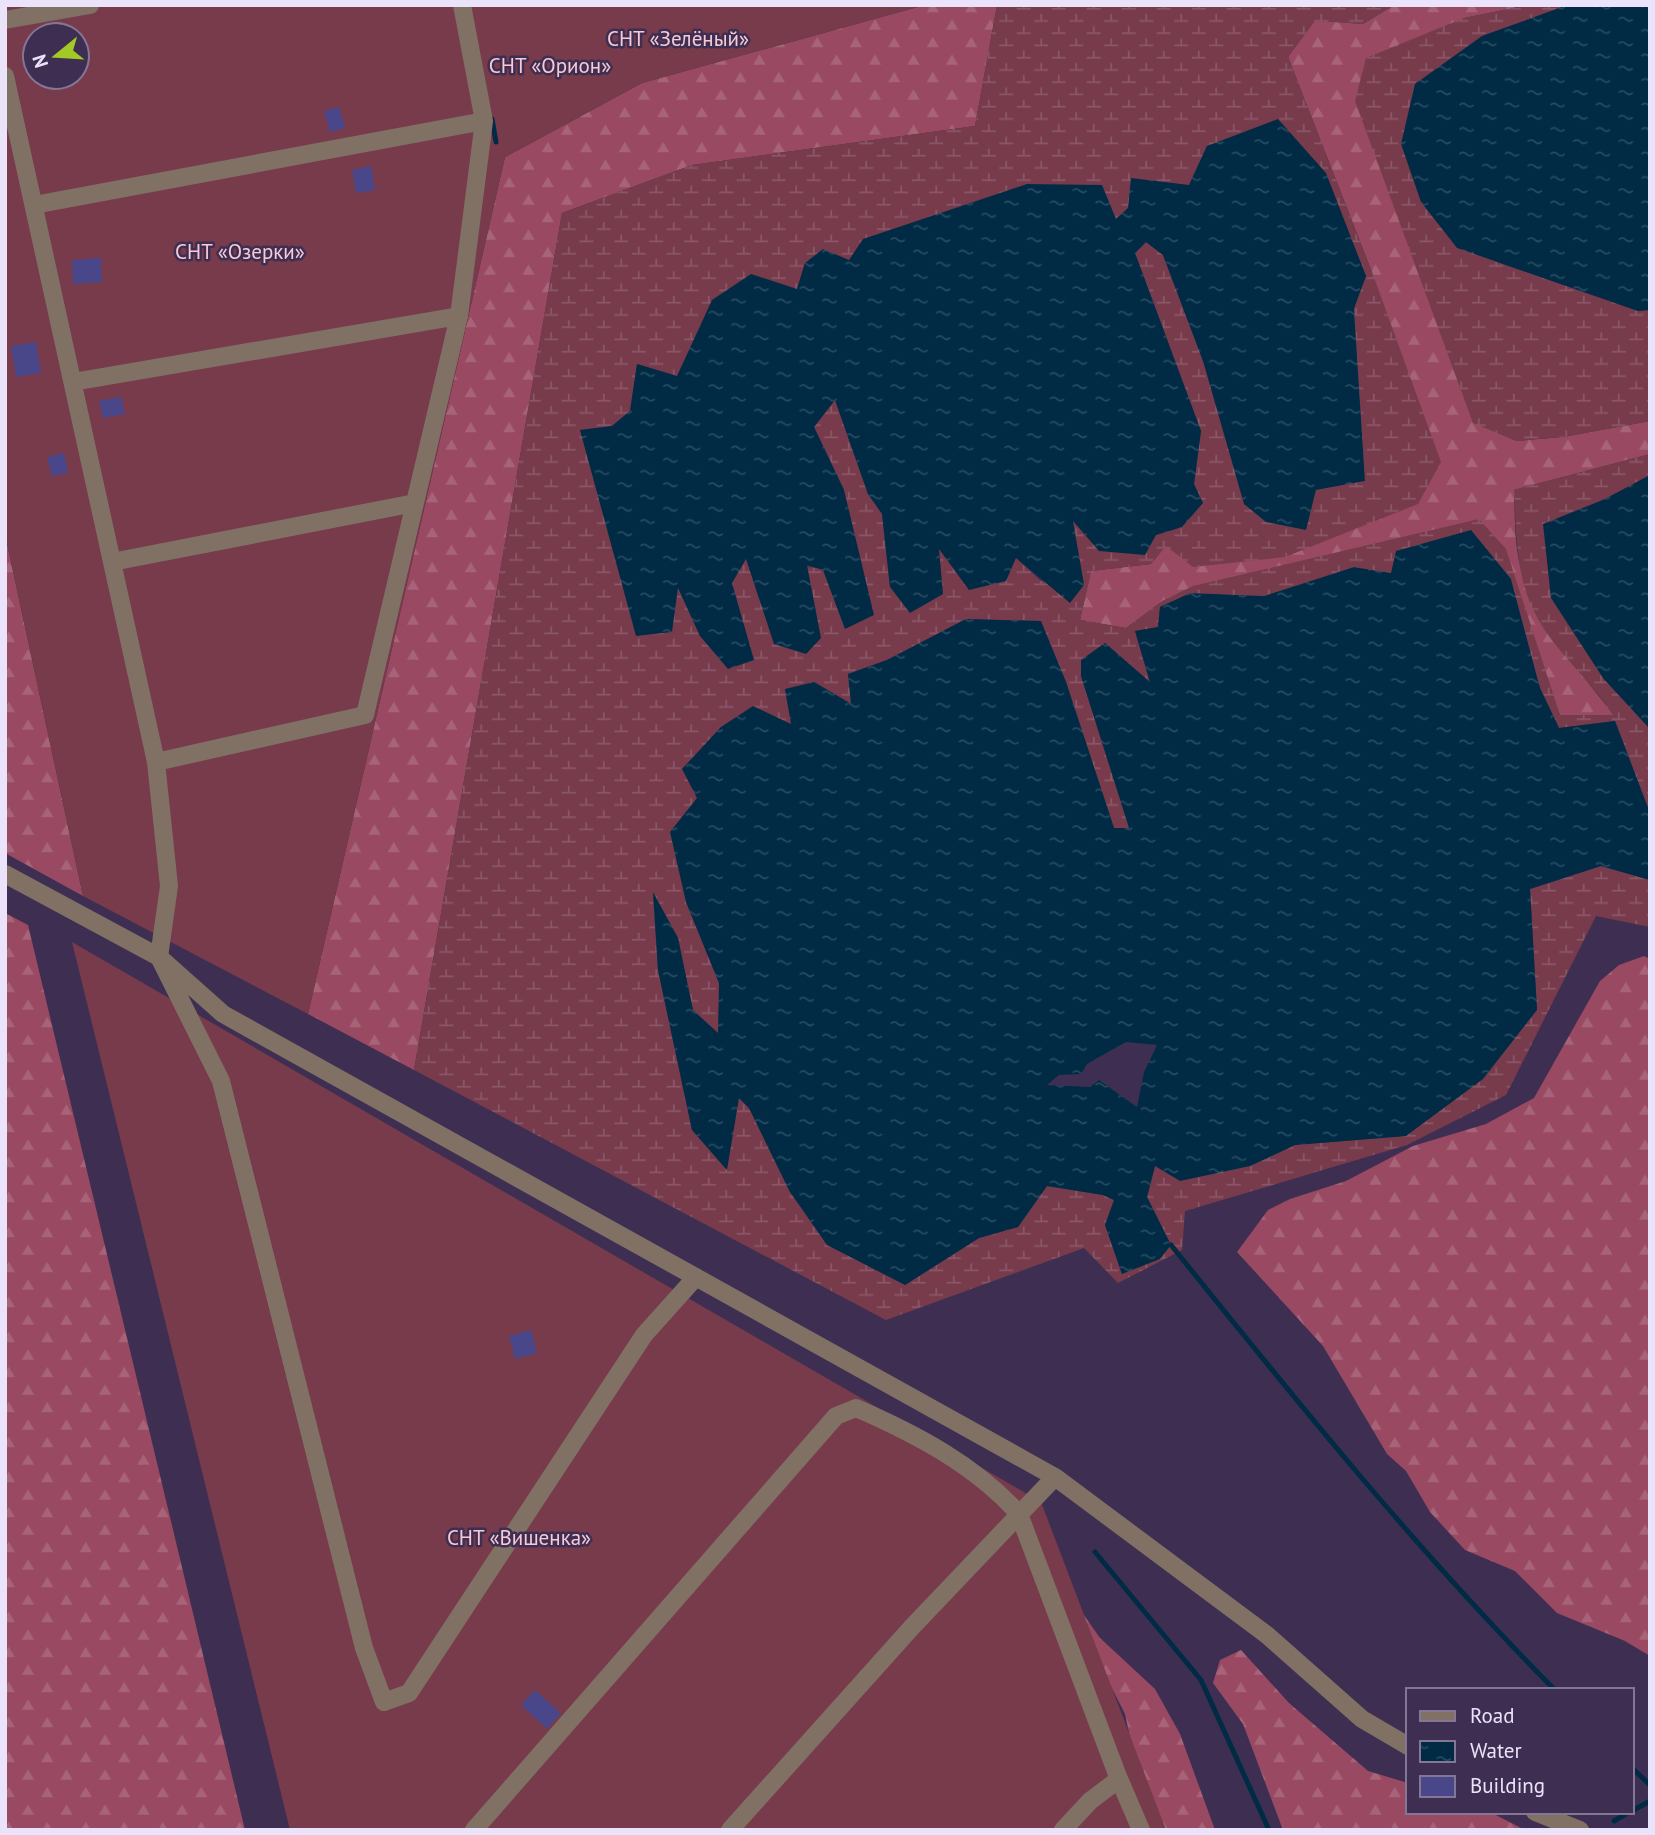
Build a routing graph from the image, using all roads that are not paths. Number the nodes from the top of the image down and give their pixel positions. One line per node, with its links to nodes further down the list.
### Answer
1 (90, 5): 3 (street)
2 (463, 5): 5 (street)
3 (5, 20)
4 (5, 76): 6 (street)
5 (484, 121): 6 (street); 7 (street)
6 (34, 205): 8 (street)
7 (459, 316): 8 (street); 9 (street)
8 (73, 382): 10 (street)
9 (415, 503): 10 (street); 11 (street)
10 (112, 562): 11 (street)
11 (156, 762): 13 (street)
12 (5, 874): 13 (street)
13 (159, 957): 14 (street); 14 (street)
14 (696, 1277): 15 (street)
15 (1055, 1477): 16 (street); 17 (street)
16 (1019, 1514): 18 (street); 20 (street); 21 (street)
17 (1406, 1745)
18 (1119, 1779): 22 (street); 23 (street)
19 (1540, 1814): 24 (street)
20 (474, 1830)
21 (730, 1830)
22 (1063, 1830)
23 (1141, 1830)
24 (1580, 1830)

